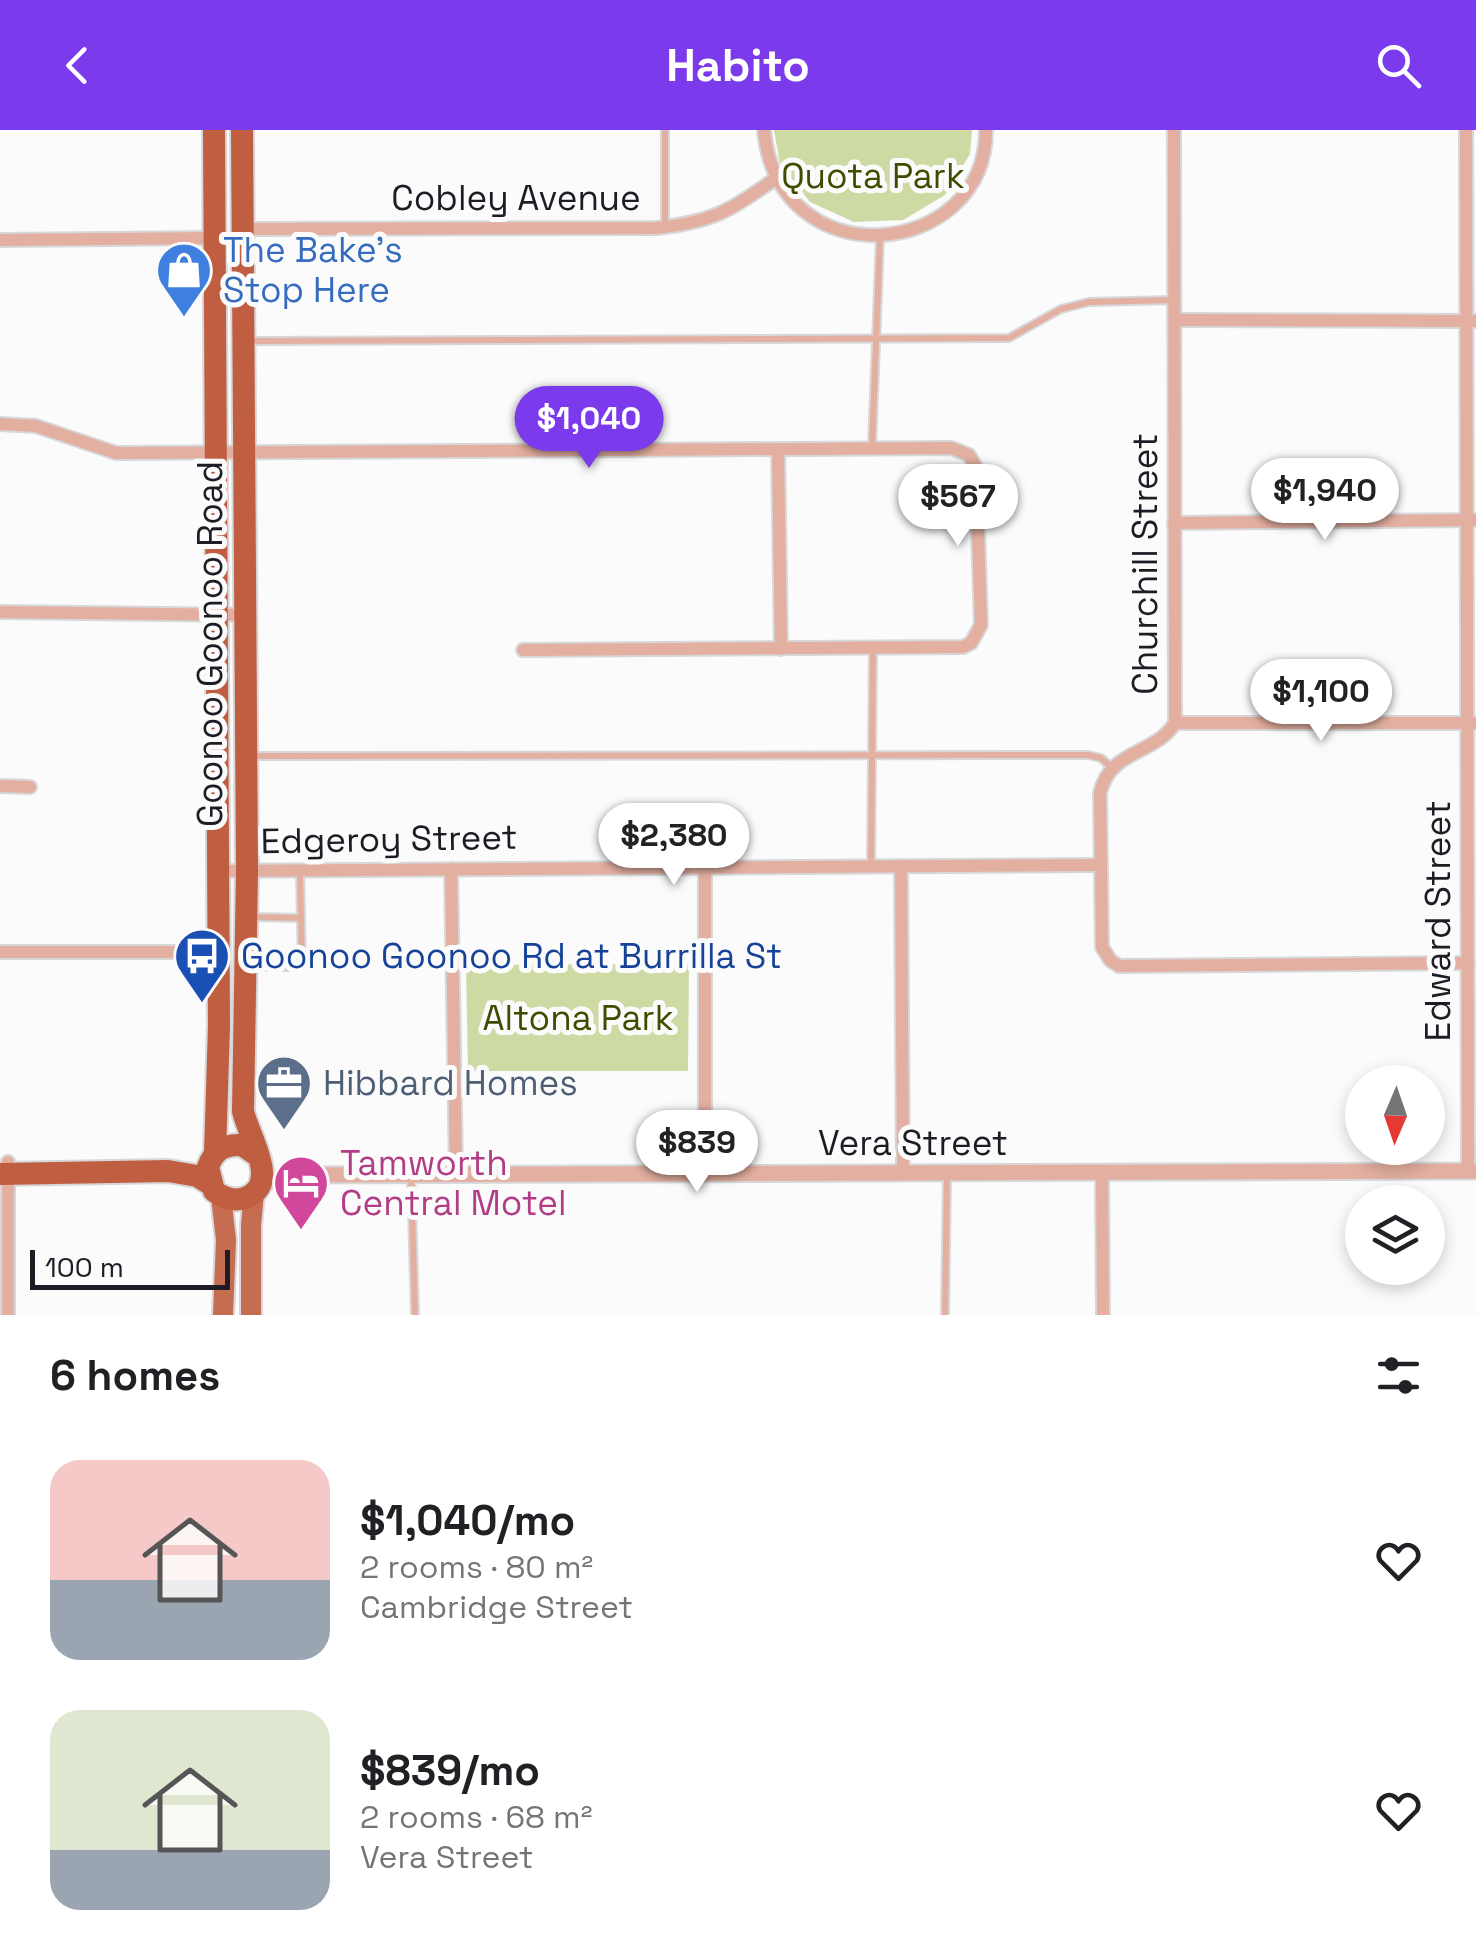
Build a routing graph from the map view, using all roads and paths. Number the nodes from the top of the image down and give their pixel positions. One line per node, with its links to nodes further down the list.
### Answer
1 (214, 130): 12 (highway, Goonoo Goonoo Road)
2 (242, 130): 10 (highway, Goonoo Goonoo Road)
3 (664, 130): 9 (lane)
4 (764, 130): 8 (street)
5 (986, 130): 11 (street)
6 (1174, 130): 14 (street, Churchill Street)
7 (1466, 130): 16 (street, Edward Street)
8 (776, 178): 9 (street, Cobley Avenue); 11 (street)
9 (665, 227): 10 (street, Cobley Avenue)
10 (243, 229): 18 (highway, Goonoo Goonoo Road)
11 (880, 237): 17 (lane)
12 (215, 238): 13 (street); 23 (highway, Goonoo Goonoo Road)
13 (0, 240)
14 (1176, 300): 15 (street, Churchill Street); 17 (lane)
15 (1176, 320): 16 (street); 25 (street, Churchill Street)
16 (1471, 321): 24 (street, Edward Street)
17 (876, 338): 18 (lane); 20 (lane)
18 (244, 341): 21 (highway, Goonoo Goonoo Road)
19 (0, 424): 23 (street)
20 (872, 448): 22 (street); 30 (street)
21 (244, 450): 22 (street); 23 (street); 28 (highway, Goonoo Goonoo Road)
22 (778, 450): 29 (street)
23 (216, 452): 27 (highway, Goonoo Goonoo Road)
24 (1471, 520): 25 (street); 33 (street, Edward Street)
25 (1174, 523): 32 (street, Churchill Street)
26 (0, 612): 27 (street)
27 (217, 614): 28 (street); 45 (highway, Goonoo Goonoo Road)
28 (246, 615): 34 (highway, Goonoo Goonoo Road)
29 (780, 648): 30 (street); 31 (street)
30 (873, 648): 35 (lane)
31 (524, 650)
32 (1175, 723): 33 (street); 36 (street, Churchill Street)
33 (1472, 723): 51 (street, Edward Street)
34 (246, 756): 35 (lane); 46 (highway, Goonoo Goonoo Road)
35 (873, 756): 36 (lane); 41 (lane)
36 (1111, 768): 39 (street)
37 (0, 786): 38 (street)
38 (30, 787)
39 (1101, 865): 42 (street, Edgeroy Street); 51 (street)
40 (705, 866): 41 (street, Edgeroy Street); 43 (street, Edgeroy Street); 58 (street)
41 (871, 866): 42 (street, Edgeroy Street)
42 (901, 866): 56 (street)
43 (451, 869): 44 (street, Edgeroy Street); 62 (street)
44 (300, 870): 46 (street, Edgeroy Street); 48 (lane)
45 (218, 871): 46 (street, Edgeroy Street); 50 (highway, Goonoo Goonoo Road)
46 (247, 871): 47 (highway, Goonoo Goonoo Road)
47 (246, 917): 48 (lane); 52 (highway, Goonoo Goonoo Road)
48 (301, 918): 52 (lane)
49 (0, 952): 50 (street)
50 (218, 952): 53 (highway, Goonoo Goonoo Road)
51 (1468, 963): 55 (street, Edward Street)
52 (245, 966): 60 (highway, Goonoo Goonoo Road)
53 (214, 1155): 54 (highway); 60 (highway); 63 (highway)
54 (4, 1168): 63 (highway); 64 (street)
55 (1472, 1171): 57 (street, Vera Street)
56 (903, 1172): 58 (street, Vera Street); 59 (street, Vera Street)
57 (1102, 1172): 59 (street, Vera Street); 69 (street)
58 (705, 1173): 62 (street, Vera Street)
59 (946, 1173): 68 (lane)
60 (259, 1174): 61 (street, Vera Street); 63 (highway); 66 (main road, Goonoo Goonoo Road)
61 (411, 1174): 62 (street, Vera Street); 67 (lane)
62 (456, 1174)
63 (215, 1190): 65 (main road)
64 (8, 1315)
65 (223, 1315)
66 (251, 1315)
67 (415, 1315)
68 (945, 1315)
69 (1102, 1315)

